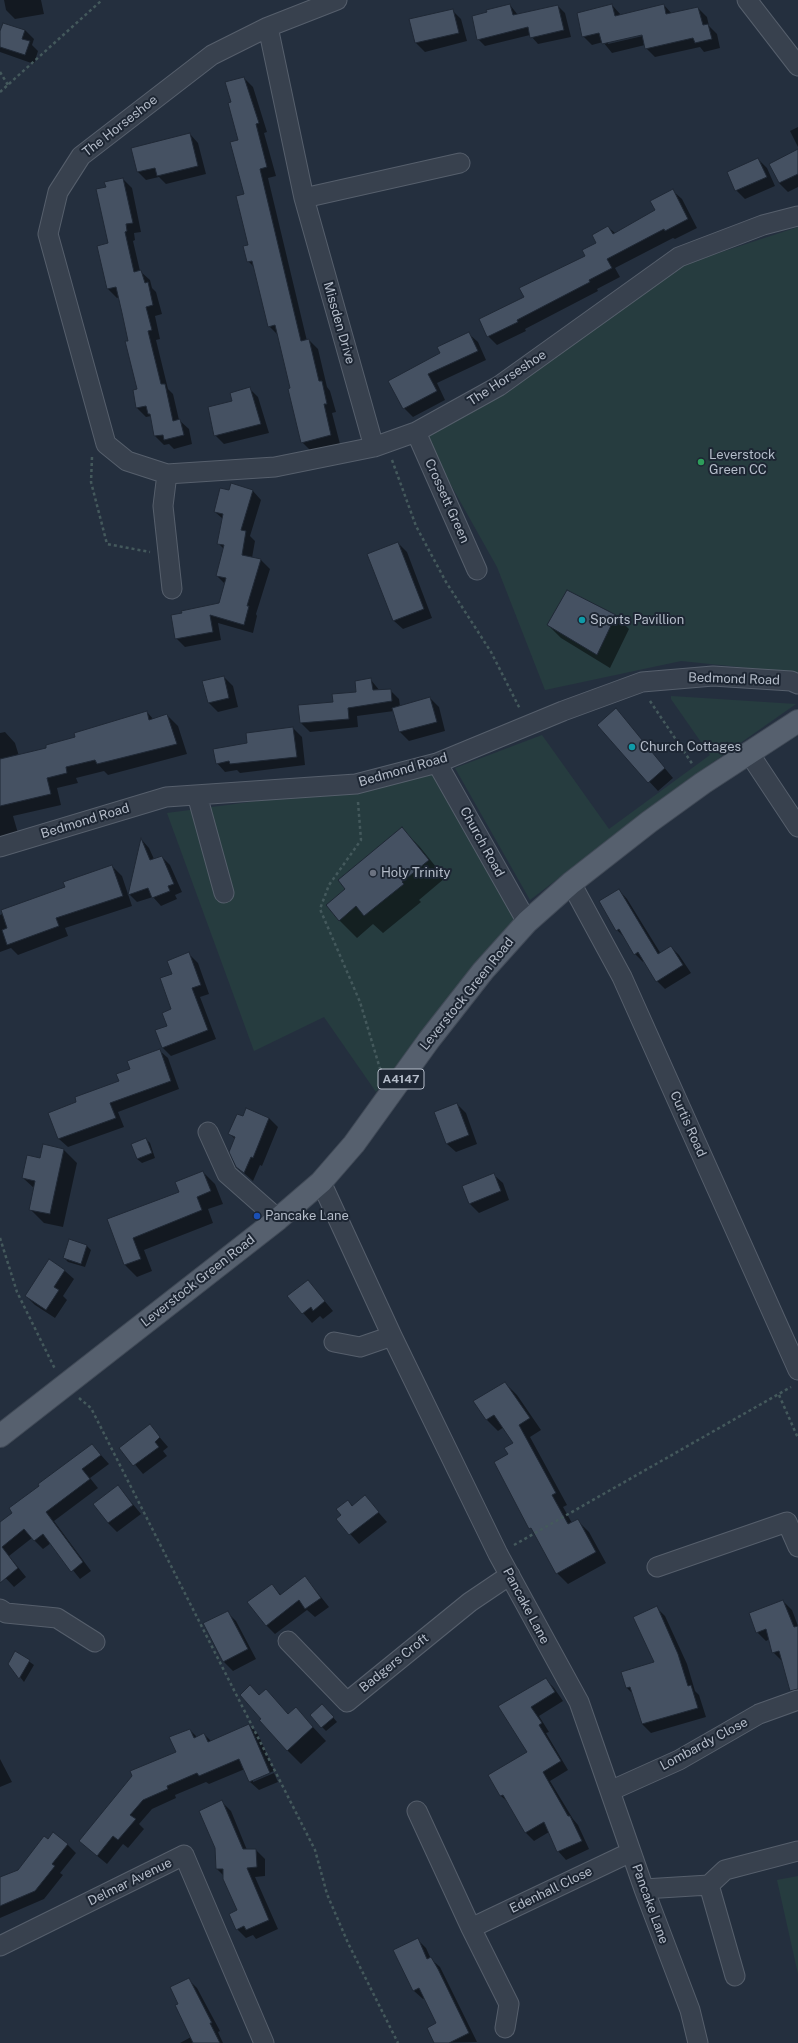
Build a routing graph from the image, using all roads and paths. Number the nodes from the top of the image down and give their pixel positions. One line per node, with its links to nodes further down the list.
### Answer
1 (102, 0): 7 (path)
2 (337, 0): 4 (street, The Horseshoe)
3 (747, 0): 5 (street)
4 (268, 27): 10 (street, Missden Drive); 13 (street, The Horseshoe)
5 (798, 66)
6 (0, 72): 7 (path)
7 (8, 85): 8 (path)
8 (0, 92)
9 (460, 163): 10 (street)
10 (304, 198): 14 (street, Missden Drive)
11 (798, 216): 12 (street, The Horseshoe)
12 (416, 432): 14 (street, The Horseshoe); 17 (street, Crossett Green)
13 (104, 437): 15 (street, The Horseshoe); 16 (path)
14 (380, 445): 15 (street, The Horseshoe); 22 (path)
15 (167, 474): 16 (street)
16 (168, 555): 18 (street)
17 (477, 570)
18 (172, 589)
19 (642, 682): 20 (street, Bedmond Road); 22 (street, Bedmond Road); 25 (path)
20 (798, 684)
21 (798, 721): 23 (main road, Leverstock Green Road / A4147)
22 (528, 726): 24 (street, Bedmond Road)
23 (749, 753): 25 (main road, Leverstock Green Road / A4147); 28 (street)
24 (437, 763): 26 (street, Bedmond Road); 32 (street, Church Road)
25 (703, 783): 30 (main road, Leverstock Green Road / A4147)
26 (356, 784): 27 (street, Bedmond Road); 33 (path)
27 (197, 795): 29 (street, Bedmond Road); 31 (street)
28 (798, 827)
29 (0, 847)
30 (571, 883): 32 (main road, Leverstock Green Road / A4147); 40 (street, Curtis Road)
31 (224, 893)
32 (526, 922): 33 (main road, Leverstock Green Road / A4147)
33 (388, 1097): 35 (main road, Leverstock Green Road / A4147)
34 (208, 1132): 36 (street)
35 (321, 1182): 36 (main road, Leverstock Green Road / A4147); 38 (street, Pancake Lane)
36 (278, 1219): 41 (main road, Leverstock Green Road / A4147)
37 (0, 1238): 41 (path)
38 (392, 1336): 39 (street); 46 (street, Pancake Lane)
39 (334, 1342)
40 (795, 1378): 42 (path)
41 (64, 1385): 43 (main road, Leverstock Green Road / A4147); 64 (path)
42 (780, 1395): 44 (path); 46 (path)
43 (0, 1436)
44 (798, 1438)
45 (798, 1547): 47 (street)
46 (498, 1554): 48 (street, Pancake Lane)
47 (657, 1567)
48 (510, 1575): 50 (street, Badgers Croft); 53 (street, Pancake Lane)
49 (0, 1609): 51 (street)
50 (288, 1641)
51 (95, 1642)
52 (798, 1700): 53 (street, Lombardy Close)
53 (610, 1791): 56 (street, Pancake Lane)
54 (417, 1811): 59 (street)
55 (798, 1851): 57 (street)
56 (631, 1852): 58 (street, Pancake Lane); 59 (street, Edenhall Close)
57 (709, 1885): 58 (street); 61 (street)
58 (644, 1889): 65 (street, Pancake Lane)
59 (471, 1928): 62 (street)
60 (0, 1946): 63 (street, Delmar Avenue)
61 (735, 1976)
62 (505, 2028)
63 (264, 2043)
64 (398, 2043)
65 (698, 2043)

